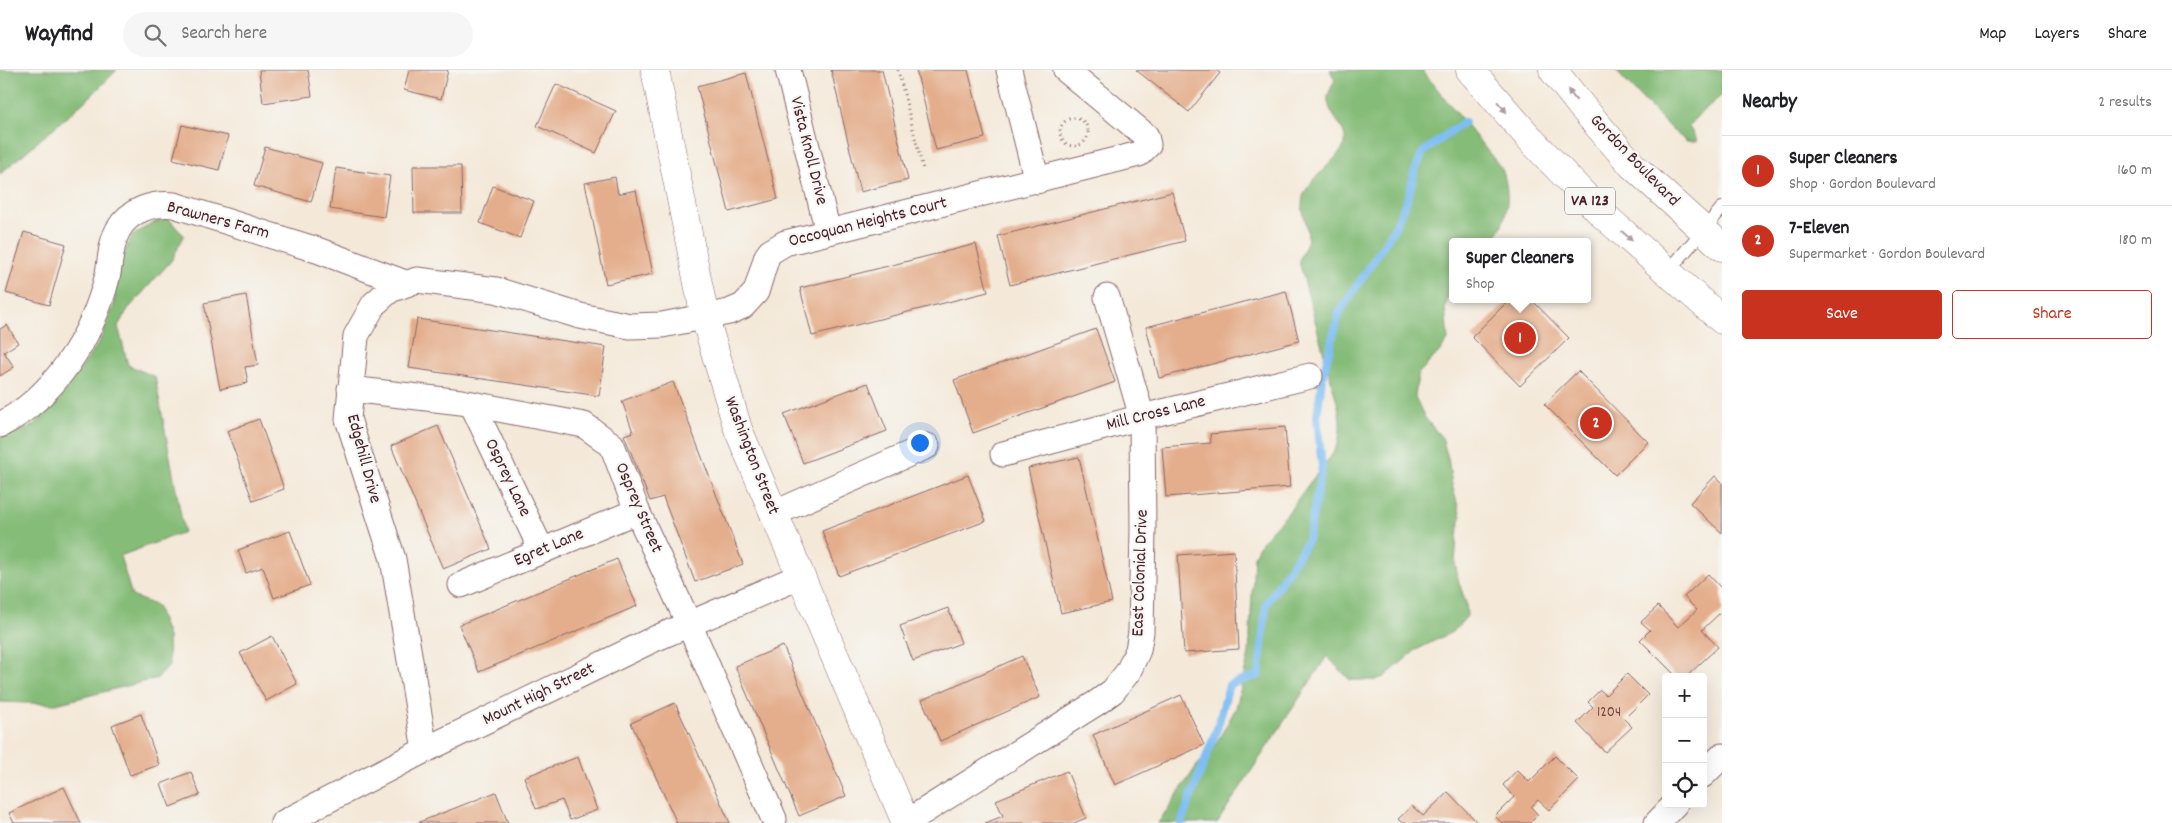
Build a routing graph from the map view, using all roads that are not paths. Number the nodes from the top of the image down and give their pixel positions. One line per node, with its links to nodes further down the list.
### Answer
1 (655, 70): 14 (main road, Washington Street)
2 (788, 70): 9 (street, Vista Knoll Drive)
3 (1009, 70): 7 (street)
4 (1066, 70): 7 (street, Occoquan Heights Court)
5 (1470, 70): 11 (main road, VA 123, one-way to 11)
6 (1552, 70): 10 (main road, Gordon Boulevard, one-way to 6)
7 (1037, 181): 9 (street, Occoquan Heights Court)
8 (1722, 208): 10 (lane)
9 (828, 232): 14 (street, Occoquan Heights Court)
10 (1713, 238): 11 (lane)
11 (1667, 273): 15 (main road, VA 123)
12 (405, 283): 14 (street, Edgehill Drive); 17 (street, Edgehill Drive); 20 (street, Brawners Farm)
13 (1107, 297): 19 (street, East Colonial Drive)
14 (705, 318): 24 (main road, Washington Street)
15 (1722, 320)
16 (1310, 376): 19 (street, Mill Cross Lane)
17 (350, 389): 18 (street, Osprey Street); 29 (street, Edgehill Drive)
18 (472, 404): 23 (street, Osprey Street); 25 (street, Osprey Lane)
19 (1142, 416): 22 (street, Mill Cross Lane); 35 (street, East Colonial Drive)
20 (0, 425)
21 (927, 446): 24 (street)
22 (1003, 454)
23 (637, 511): 25 (street, Egret Lane); 28 (street, Osprey Street)
24 (773, 514): 26 (main road, Washington Street)
25 (542, 551): 27 (street, Egret Lane)
26 (800, 576): 28 (street, Mount High Street); 35 (main road, Washington Street)
27 (461, 585)
28 (690, 624): 29 (street, Mount High Street); 33 (street, Osprey Street)
29 (425, 750): 34 (street, Mount High Street)
30 (1722, 756): 31 (street)
31 (1707, 771)
32 (1671, 808): 36 (street)
33 (774, 820)
34 (283, 823)
35 (906, 823)
36 (1657, 823)

